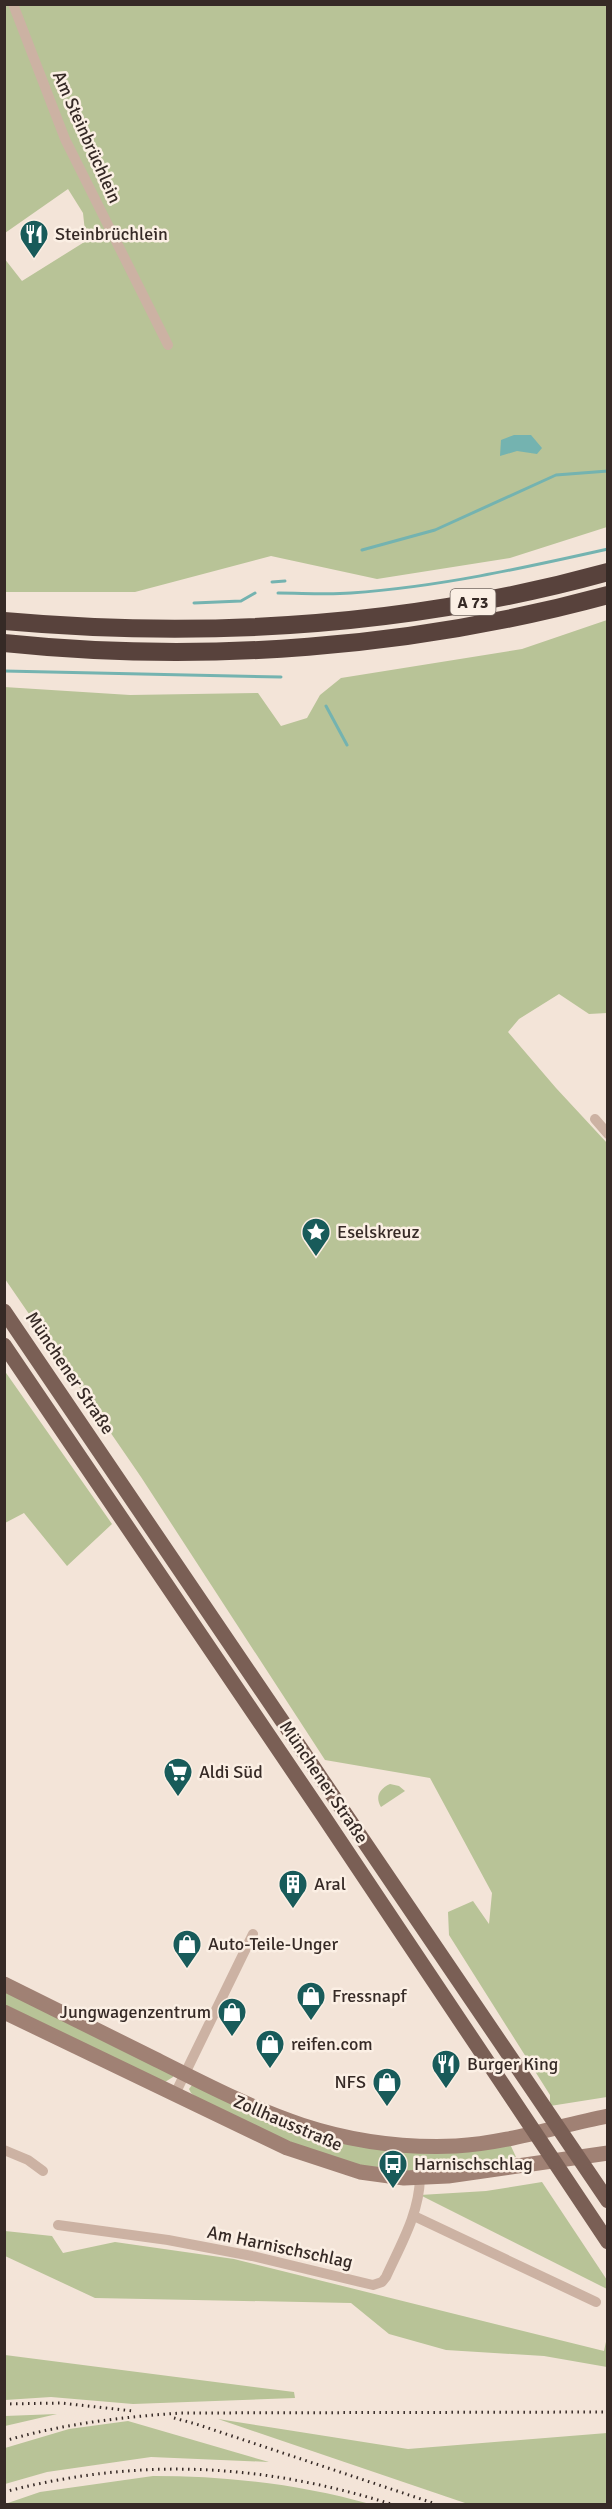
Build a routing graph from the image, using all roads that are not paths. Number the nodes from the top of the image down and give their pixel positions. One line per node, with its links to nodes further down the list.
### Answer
1 (13, 4): 2 (street, Am Steinbrüchlein)
2 (168, 345)
3 (608, 572): 5 (highway, A 73)
4 (608, 595): 7 (highway, A 73)
5 (4, 621)
6 (4, 643): 7 (highway, A 73)
7 (117, 650): 8 (highway)
8 (4, 656)
9 (595, 1119): 10 (street)
10 (608, 1134)
11 (4, 1311): 19 (main road, Münchener Straße)
12 (4, 1345): 20 (main road, Münchener Straße)
13 (253, 1934): 16 (street)
14 (4, 1984): 16 (main road, Zollhausstraße)
15 (4, 2012): 17 (main road, Zollhausstraße)
16 (184, 2073): 17 (street); 20 (main road, Zollhausstraße)
17 (175, 2094): 26 (main road, Zollhausstraße)
18 (608, 2116): 19 (main road, Zollhausstraße)
19 (558, 2127): 20 (main road, Zollhausstraße); 23 (main road, Münchener Straße)
20 (534, 2133): 24 (main road, Münchener Straße)
21 (4, 2150): 25 (street)
22 (608, 2153): 23 (main road, Zollhausstraße)
23 (579, 2158): 24 (main road, Zollhausstraße); 27 (main road, Münchener Straße)
24 (553, 2161): 26 (main road, Zollhausstraße); 30 (main road, Münchener Straße)
25 (43, 2171)
26 (420, 2178): 28 (street, Am Harnischschlag)
27 (608, 2201)
28 (414, 2216): 29 (street, Am Harnischschlag); 31 (street)
29 (58, 2225)
30 (608, 2242)
31 (596, 2302)

